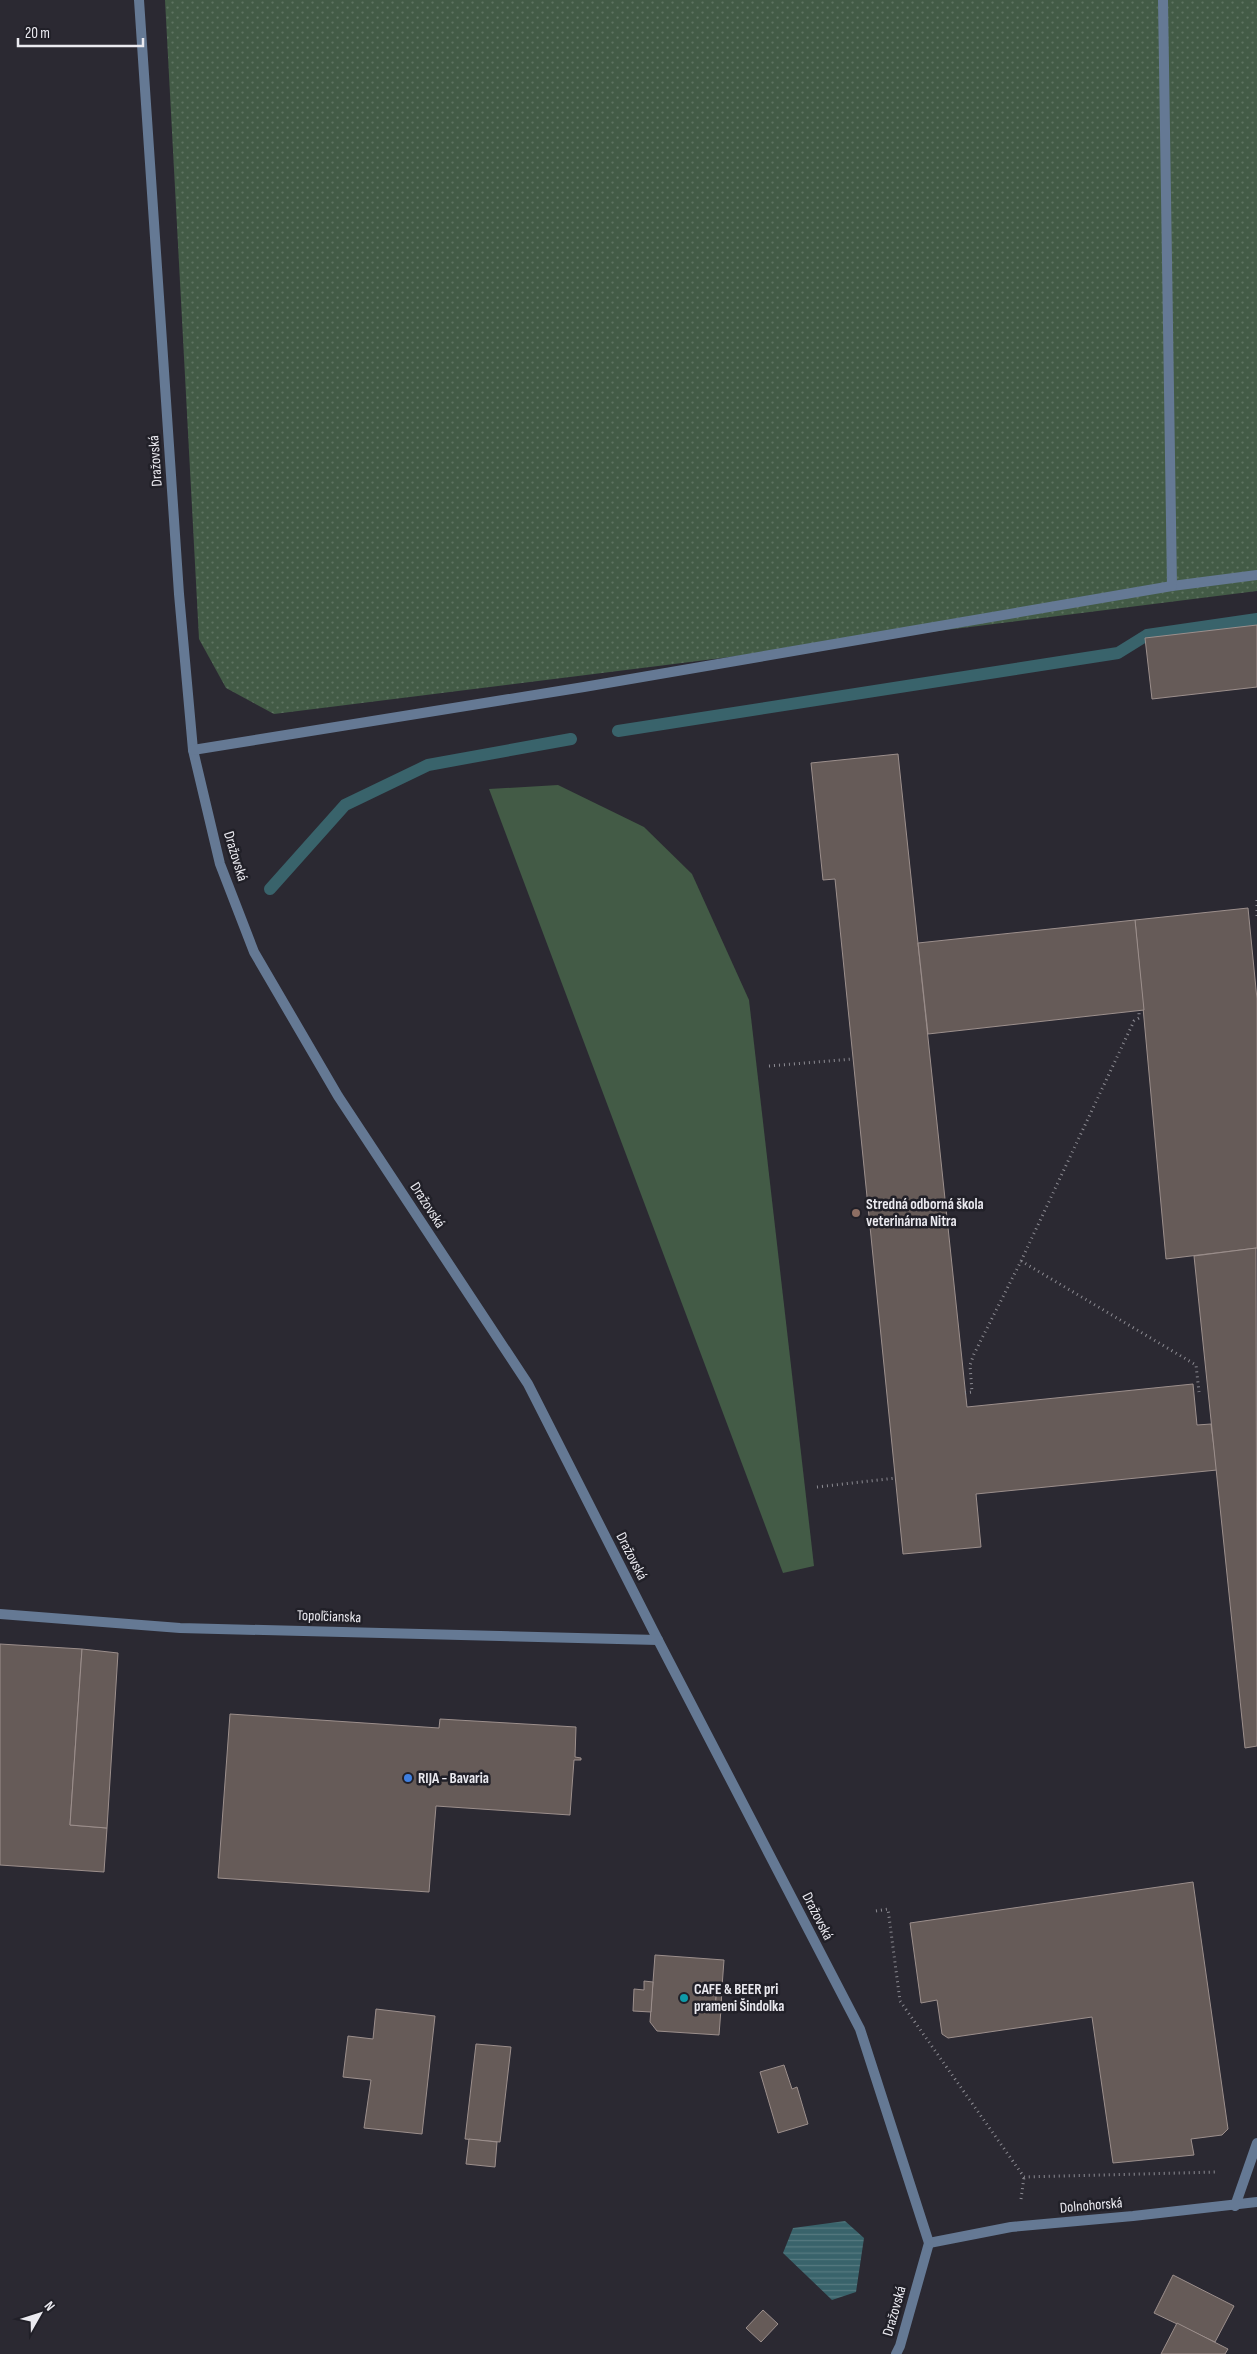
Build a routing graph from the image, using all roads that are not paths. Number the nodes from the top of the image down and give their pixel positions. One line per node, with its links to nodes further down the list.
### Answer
1 (139, 0): 5 (street, Dražovská)
2 (1163, 0): 4 (street)
3 (1257, 574): 4 (street)
4 (1172, 586): 5 (street)
5 (193, 750): 7 (street, Dražovská)
6 (0, 1614): 7 (street, Topoľčianska)
7 (658, 1640): 11 (street, Dražovská)
8 (1257, 2143): 10 (street)
9 (1257, 2202): 10 (street, Dolnohorská)
10 (1235, 2206): 11 (street, Dolnohorská)
11 (929, 2243): 12 (street, Dražovská)
12 (896, 2354)

